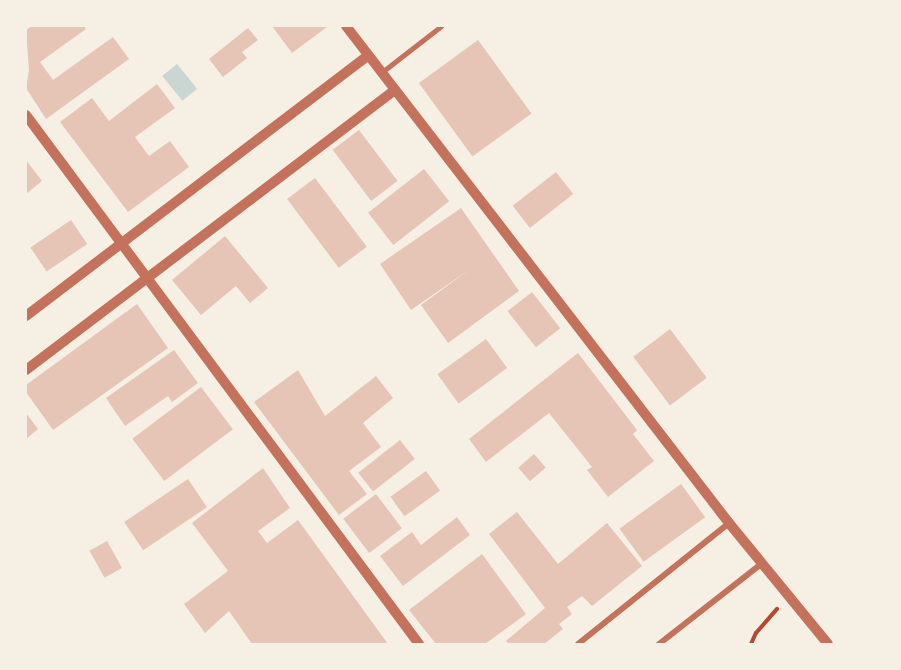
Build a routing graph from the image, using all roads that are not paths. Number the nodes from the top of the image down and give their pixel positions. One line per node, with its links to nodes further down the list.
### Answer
1 (346, 26): 3 (street)
2 (441, 26): 4 (street)
3 (368, 55): 4 (street); 7 (street)
4 (382, 72): 5 (street)
5 (395, 90): 8 (street); 11 (street)
6 (26, 116): 7 (street)
7 (122, 244): 8 (street); 9 (street)
8 (148, 279): 10 (street); 13 (street)
9 (26, 316)
10 (26, 370)
11 (729, 523): 12 (street); 14 (street)
12 (761, 564): 15 (street); 16 (street)
13 (418, 645)
14 (578, 645)
15 (659, 645)
16 (828, 645)

